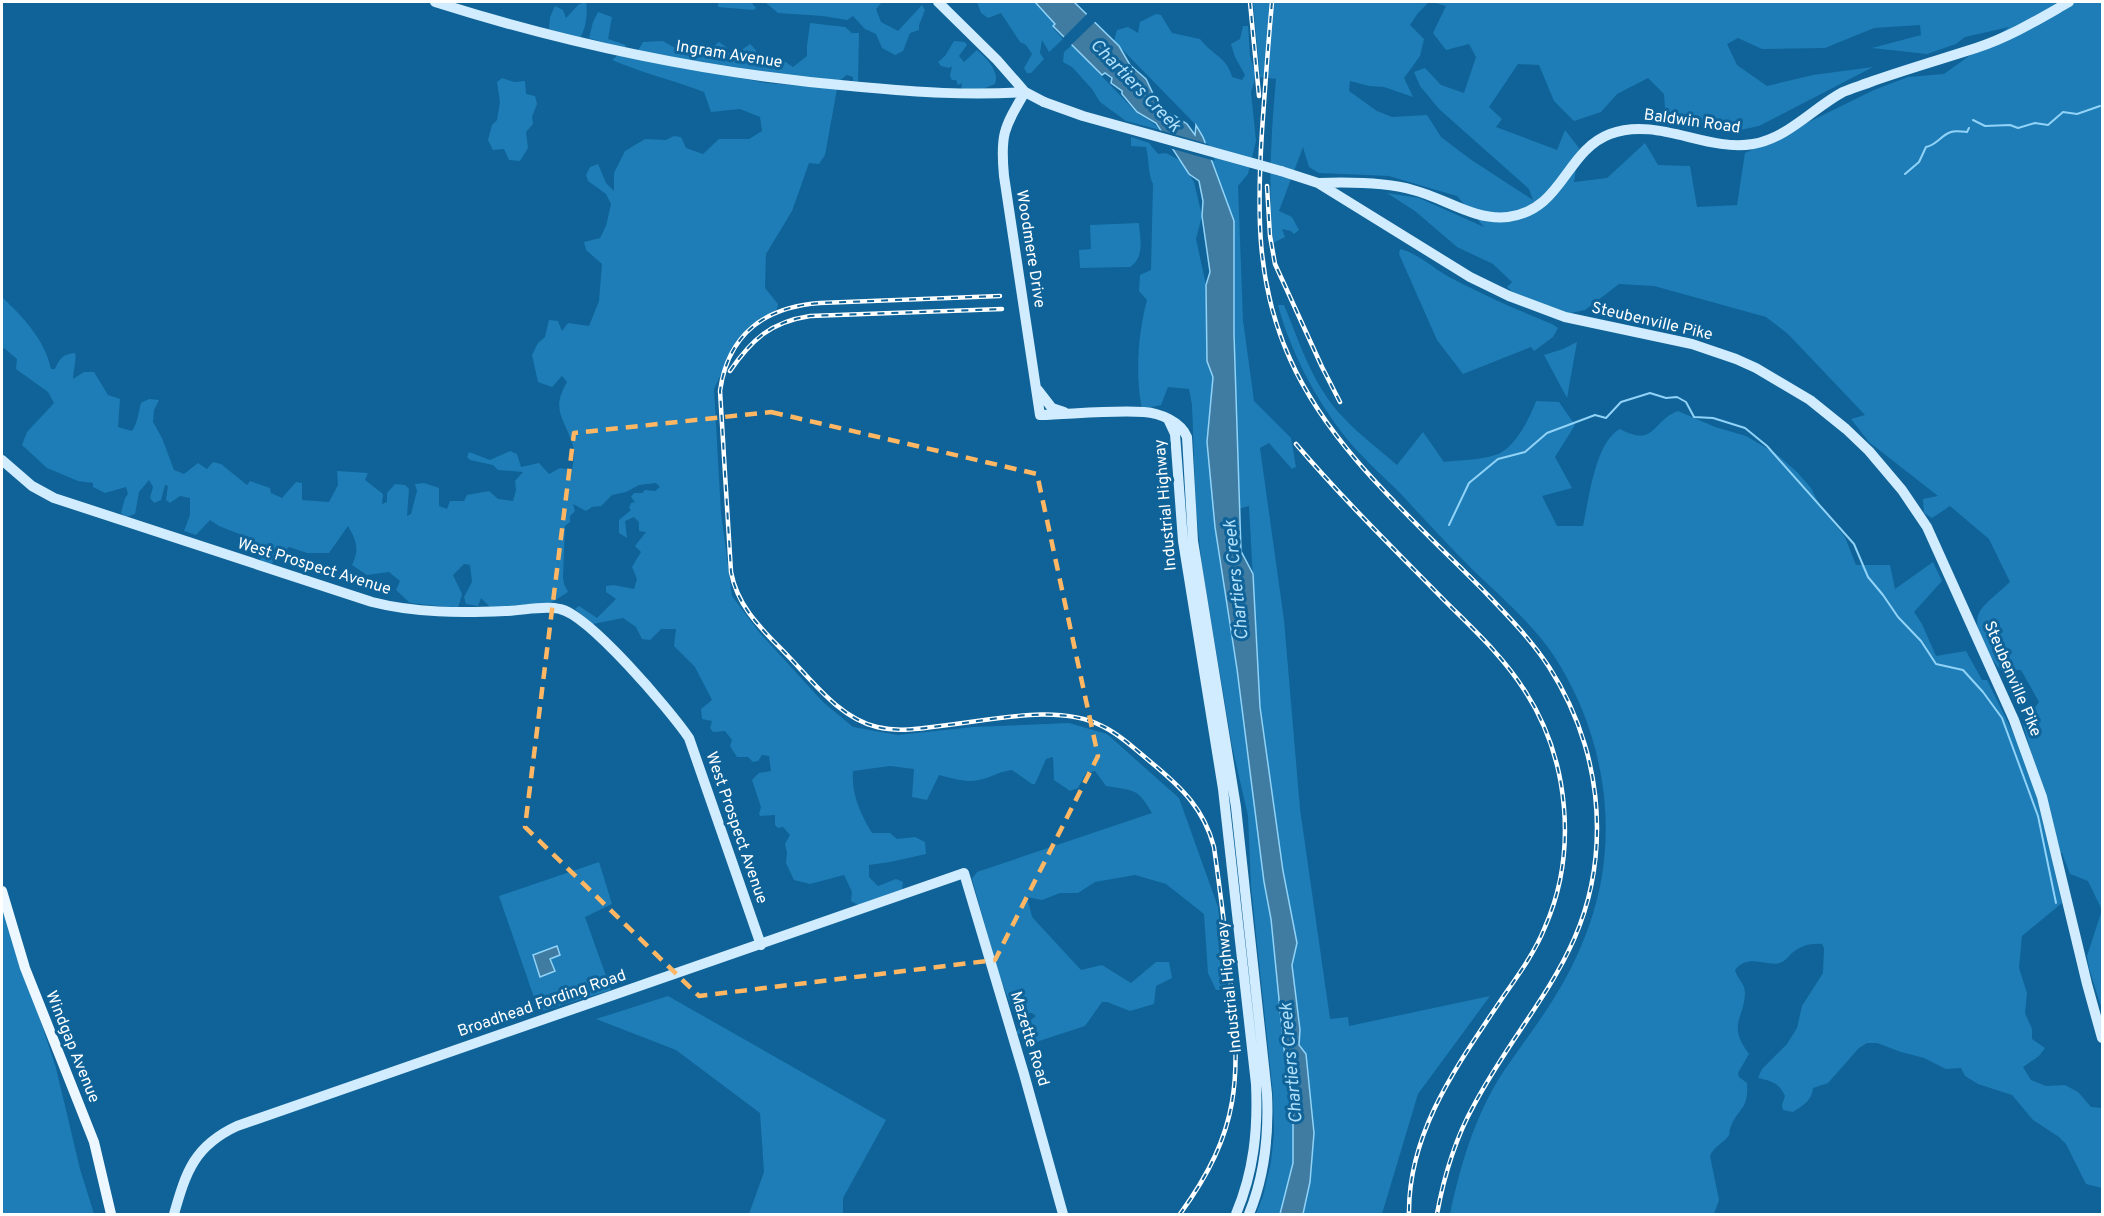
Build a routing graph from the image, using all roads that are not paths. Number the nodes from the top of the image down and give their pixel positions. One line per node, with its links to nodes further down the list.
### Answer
1 (435, 2): 4 (street, Ingram Avenue)
2 (938, 2): 4 (street)
3 (2069, 2): 5 (street, Baldwin Road)
4 (1024, 92): 5 (street, Steubenville Pike, bridge); 6 (street, Woodmere Drive)
5 (1318, 183): 13 (street, Steubenville Pike)
6 (1036, 387): 7 (street); 7 (street, Woodmere Drive)
7 (1073, 414): 8 (street)
8 (1168, 419): 17 (street, Industrial Highway); 18 (street, Industrial Highway)
9 (2, 460): 12 (street, West Prospect Avenue)
10 (964, 873): 12 (street, Broadhead Fording Road); 16 (street, Mazette Road)
11 (2, 891): 14 (main road, Windgap Avenue)
12 (761, 945): 15 (street, Broadhead Fording Road)
13 (2103, 1038)
14 (111, 1215)
15 (174, 1215)
16 (1064, 1215)
17 (1236, 1215)
18 (1250, 1215)

